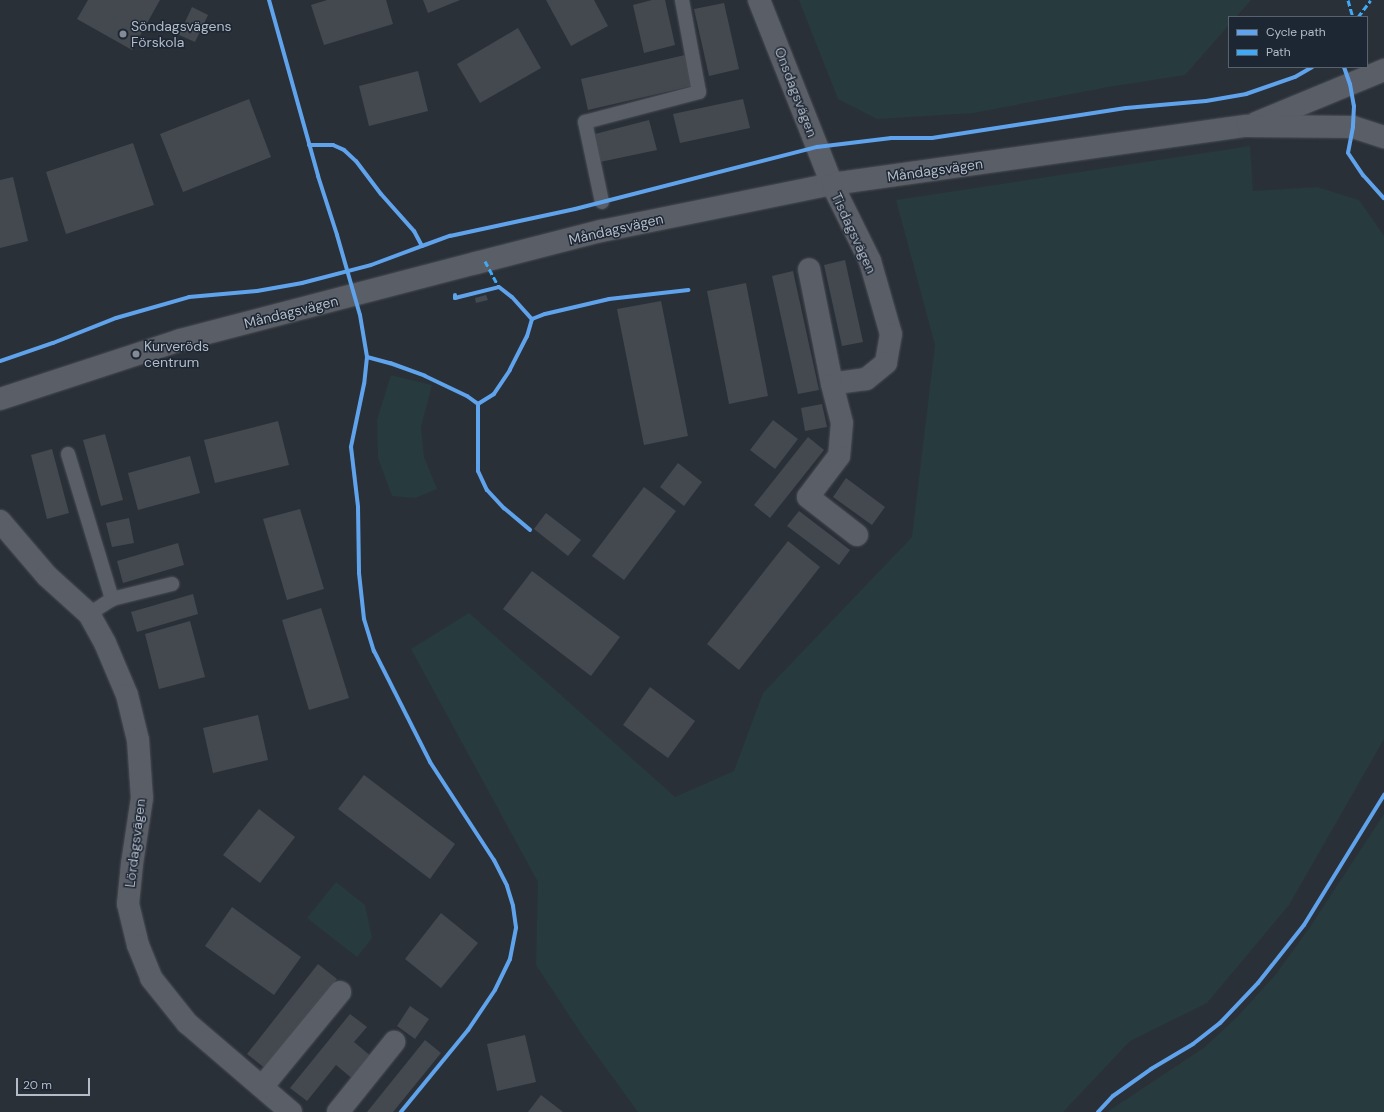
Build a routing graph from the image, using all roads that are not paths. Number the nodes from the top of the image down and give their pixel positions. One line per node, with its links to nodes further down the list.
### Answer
1 (682, 0): 7 (lane)
2 (759, 0): 6 (street, Onsdagsvägen)
3 (1384, 70): 4 (street, Måndagsvägen)
4 (1247, 126): 5 (street, Måndagsvägen); 6 (street, Måndagsvägen)
5 (1384, 138)
6 (832, 184): 9 (street, Tisdagsvägen); 10 (street, Måndagsvägen)
7 (602, 202)
8 (809, 269): 9 (street)
9 (832, 384): 13 (street)
10 (0, 399)
11 (68, 454): 15 (lane)
12 (0, 521): 16 (street, Lördagsvägen)
13 (857, 535)
14 (172, 584): 15 (lane)
15 (112, 599): 16 (lane)
16 (89, 614): 19 (street, Lördagsvägen)
17 (340, 992): 19 (street)
18 (394, 1042): 21 (street)
19 (262, 1087): 20 (street, Lördagsvägen)
20 (291, 1112)
21 (338, 1112)

